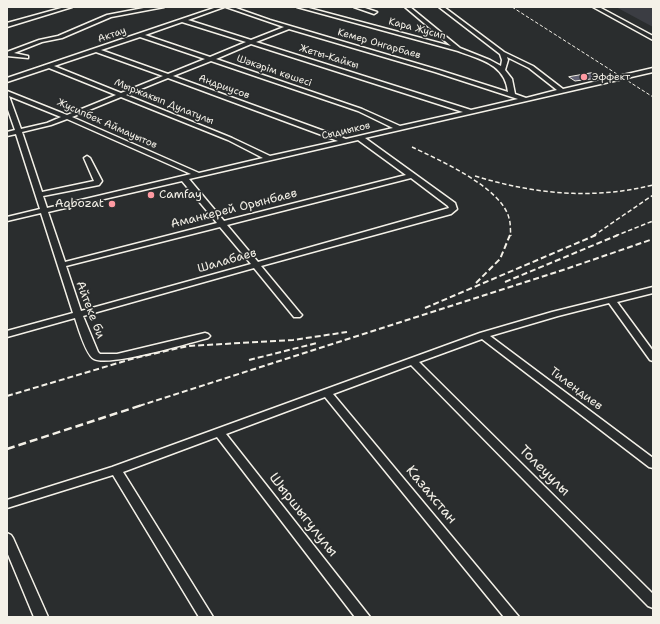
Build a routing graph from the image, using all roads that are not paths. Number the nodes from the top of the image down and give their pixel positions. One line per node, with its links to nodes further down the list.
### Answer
1 (70, 7): 13 (street)
2 (162, 7): 10 (street)
3 (222, 7): 12 (street, Актау)
4 (228, 7): 14 (street, Кемер Онгарбаев)
5 (299, 7): 19 (street, Кара Жусип)
6 (356, 7): 11 (street)
7 (407, 7): 19 (street)
8 (441, 7): 20 (street)
9 (595, 7): 16 (street)
10 (145, 8): 21 (street)
11 (374, 12)
12 (181, 20): 15 (street, Актау); 17 (street, Жеты-Кайкы)
13 (7, 25)
14 (289, 27): 17 (street); 31 (street, Кемер Онгарбаев)
15 (142, 35): 18 (street, Актау); 23 (street, Шәкәрім көшесі)
16 (653, 38)
17 (251, 42): 23 (street); 35 (street, Жеты-Кайкы)
18 (96, 50): 24 (street, Актау); 27 (street, Андриусов)
19 (460, 50): 26 (street, Кара Жусип)
20 (502, 53): 26 (street); 29 (street)
21 (9, 54): 22 (street)
22 (26, 57)
23 (211, 59): 27 (street); 37 (street, Шәкәрім көшесі)
24 (50, 66): 28 (street, Актау); 32 (street, Мыржакып Дулатулы)
25 (653, 70): 29 (street, Сыдиыков)
26 (502, 71): 31 (street)
27 (167, 77): 32 (street); 41 (street, Андриусов)
28 (7, 80)
29 (562, 91): 34 (street, Сыдиыков)
30 (7, 93): 36 (street, Жусипбек Аймауытов)
31 (512, 95): 34 (street, Кемер Онгарбаев)
32 (120, 96): 36 (street); 43 (street, Мыржакып Дулатулы)
33 (7, 97): 38 (street, Айтеке би)
34 (525, 100): 35 (street, Сыдиыков)
35 (470, 112): 37 (street, Сыдиыков)
36 (67, 117): 38 (street); 44 (street, Жусипбек Аймауытов)
37 (400, 129): 40 (street, Сыдиыков)
38 (18, 132): 39 (street); 48 (street, Айтеке би)
39 (7, 134)
40 (360, 138): 41 (street, Сыдиыков); 45 (street)
41 (346, 141): 43 (street, Сыдиыков)
42 (87, 158): 47 (street)
43 (270, 159): 44 (street, Сыдиыков)
44 (198, 175): 46 (street, Сыдиыков)
45 (412, 176): 52 (street, Аманкерей Орынбаев); 53 (street, Шалабаев)
46 (184, 178): 49 (street, Сыдиыков); 52 (street)
47 (92, 185): 48 (street); 49 (street)
48 (38, 195): 50 (street, Айтеке би)
49 (96, 199): 50 (street, Сыдиыков)
50 (43, 211): 51 (street, Сыдиыков); 54 (street, Айтеке би)
51 (7, 219)
52 (223, 224): 53 (street); 54 (street, Аманкерей Орынбаев)
53 (257, 265): 57 (street, Шалабаев); 58 (street)
54 (61, 266): 57 (street, Айтеке би)
55 (653, 290): 56 (street)
56 (611, 300): 60 (street); 62 (street)
57 (78, 315): 59 (street, Шалабаев); 61 (street, Айтеке би)
58 (297, 315)
59 (7, 334)
60 (483, 335): 63 (street); 66 (street, Тилендиев)
61 (205, 336)
62 (653, 358)
63 (414, 361): 64 (street); 70 (street, Толеуулы)
64 (327, 393): 65 (street); 74 (street, Казахстан)
65 (220, 432): 67 (street); 73 (street, Шыршыгулулы)
66 (653, 464)
67 (116, 470): 68 (street); 72 (street)
68 (7, 504)
69 (7, 538): 71 (street)
70 (653, 602)
71 (41, 617)
72 (206, 617)
73 (363, 617)
74 (512, 617)

